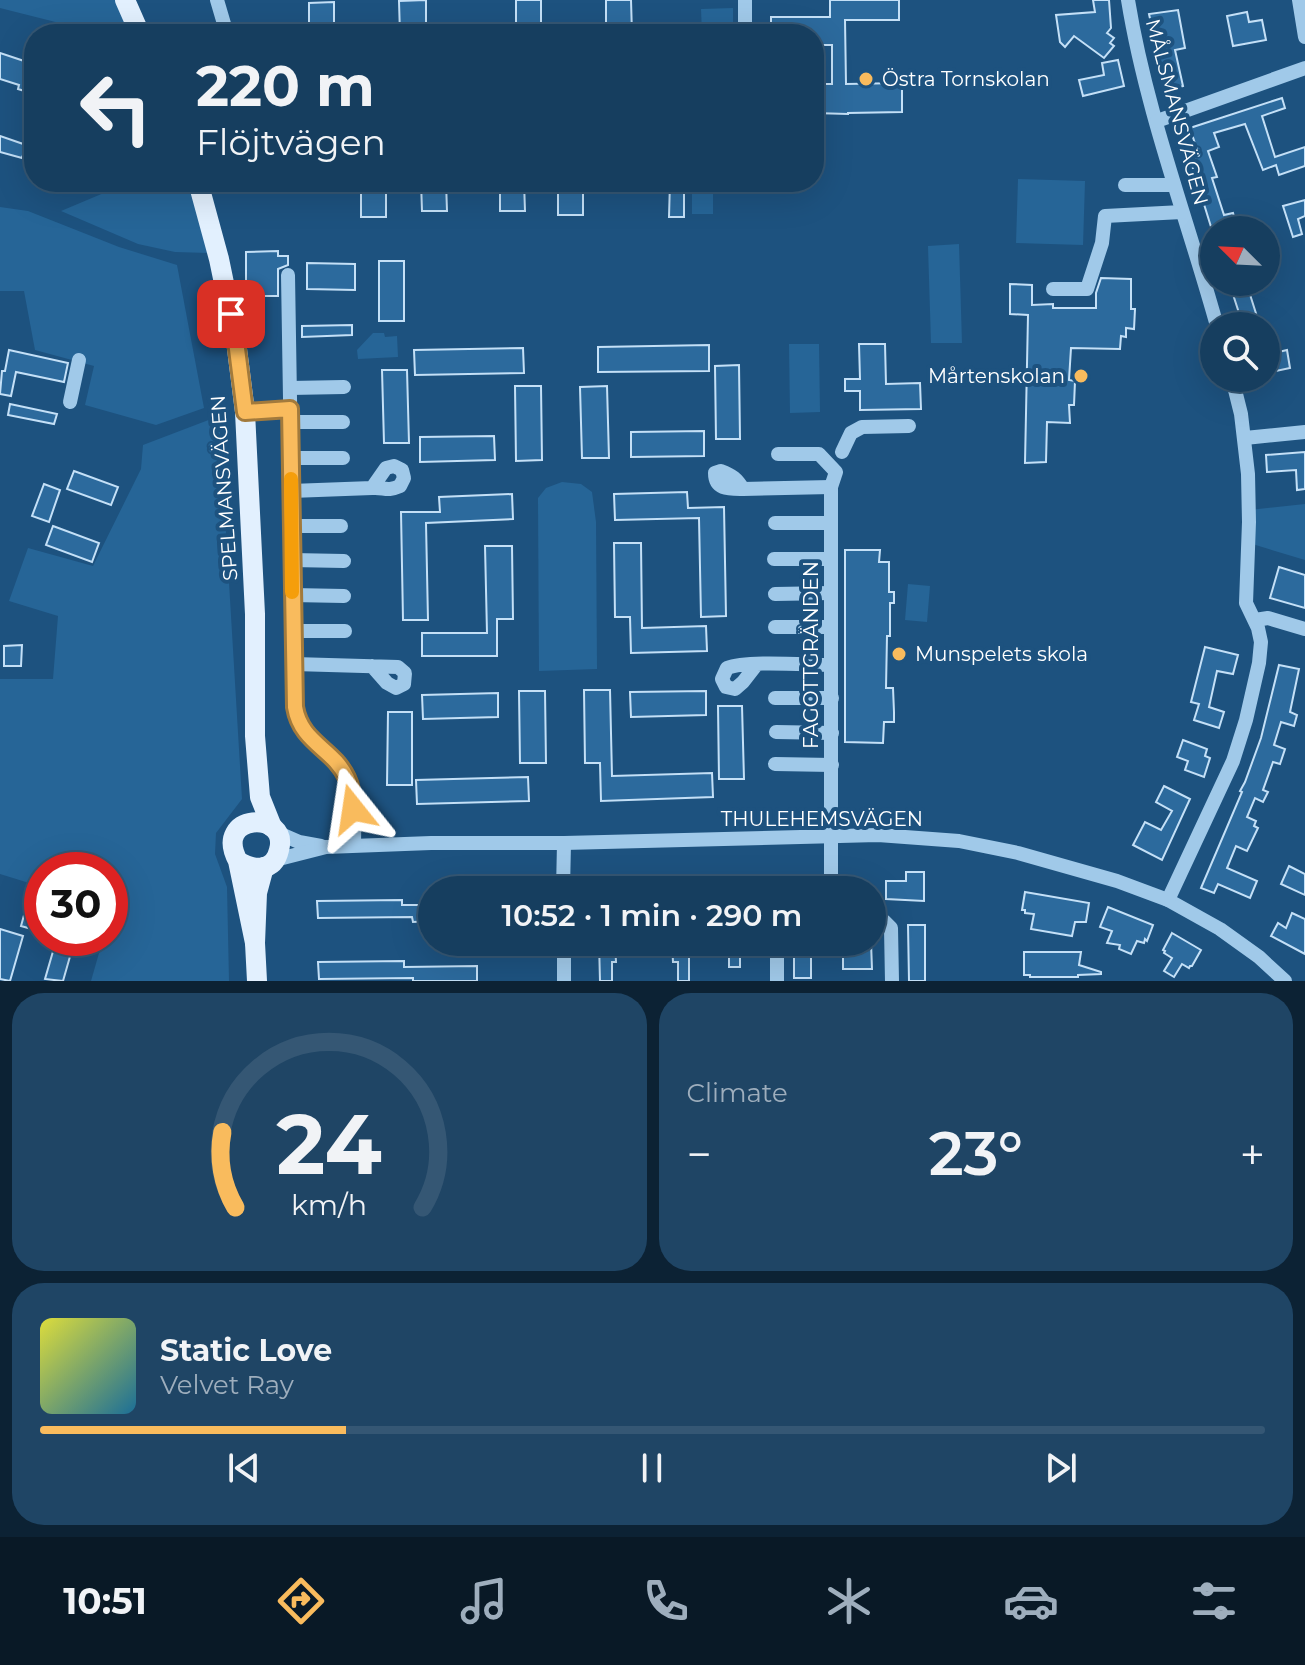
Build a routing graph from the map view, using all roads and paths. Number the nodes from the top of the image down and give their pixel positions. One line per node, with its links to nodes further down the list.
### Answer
1 (125, 0): 6 (main road)
2 (217, 0): 7 (street)
3 (745, 0): 8 (street)
4 (1128, 0): 11 (street, MÅLSMANSVÄGEN)
5 (1299, 0): 9 (street)
6 (136, 24)
7 (224, 24)
8 (745, 24)
9 (1305, 37)
10 (1305, 68): 11 (street)
11 (1157, 121): 13 (street, MÅLSMANSVÄGEN)
12 (1125, 185): 13 (street)
13 (1174, 185): 15 (street, MÅLSMANSVÄGEN)
14 (201, 192): 24 (main road, SPELMANSVÄGEN)
15 (1182, 212): 17 (street); 18 (street, MÅLSMANSVÄGEN)
16 (288, 275): 21 (street)
17 (1053, 289)
18 (1213, 312)
19 (79, 360): 23 (street)
20 (344, 387): 21 (street)
21 (290, 388): 25 (street)
22 (1235, 392): 29 (street)
23 (70, 402)
24 (245, 412): 25 (street); 66 (main road, SPELMANSVÄGEN)
25 (290, 415): 26 (street); 32 (street)
26 (343, 422)
27 (909, 426): 30 (street)
28 (1305, 432): 29 (street)
29 (1245, 438): 50 (street)
30 (842, 452)
31 (778, 454): 34 (street, FAGOTTGRÄNDEN)
32 (291, 458): 33 (street); 37 (street)
33 (343, 458)
34 (831, 487): 36 (street); 39 (street, FAGOTTGRÄNDEN)
35 (372, 488): 37 (street)
36 (743, 489)
37 (291, 491): 40 (street)
38 (775, 523): 39 (street)
39 (831, 523): 43 (street, FAGOTTGRÄNDEN)
40 (291, 526): 41 (street); 44 (street)
41 (341, 526)
42 (774, 559): 43 (street)
43 (831, 559): 46 (street, FAGOTTGRÄNDEN)
44 (292, 560): 45 (street); 48 (street)
45 (344, 561)
46 (831, 593): 47 (street); 52 (street, FAGOTTGRÄNDEN)
47 (775, 594)
48 (292, 595): 49 (street); 54 (street)
49 (344, 596)
50 (1255, 620): 53 (street); 77 (street)
51 (775, 627): 52 (street)
52 (831, 627): 58 (street, FAGOTTGRÄNDEN)
53 (1305, 629)
54 (293, 631): 55 (street); 56 (street)
55 (345, 631)
56 (294, 664): 59 (street); 71 (street)
57 (757, 664): 58 (street)
58 (831, 665): 61 (street, FAGOTTGRÄNDEN)
59 (372, 666)
60 (775, 698): 61 (street)
61 (832, 698): 63 (street, FAGOTTGRÄNDEN)
62 (776, 732): 63 (street)
63 (832, 733): 65 (street, FAGOTTGRÄNDEN)
64 (775, 764): 65 (street)
65 (832, 765): 69 (street, FAGOTTGRÄNDEN)
66 (260, 797): 67 (main road, SPELMANSVÄGEN); 68 (main road, SPELMANSVÄGEN)
67 (250, 822): 68 (main road); 73 (main road, SPELMANSVÄGEN)
68 (274, 829): 72 (street, THULEHEMSVÄGEN); 74 (main road, SPELMANSVÄGEN)
69 (832, 838): 70 (street, THULEHEMSVÄGEN); 76 (street, FAGOTTGRÄNDEN); 77 (street, THULEHEMSVÄGEN)
70 (564, 843): 71 (street, THULEHEMSVÄGEN); 75 (street)
71 (354, 845): 72 (street, THULEHEMSVÄGEN)
72 (326, 847): 74 (street, THULEHEMSVÄGEN)
73 (238, 861): 74 (main road); 79 (main road, SPELMANSVÄGEN)
74 (270, 864): 79 (main road, SPELMANSVÄGEN)
75 (563, 876)
76 (831, 876)
77 (1168, 900): 86 (street, THULEHEMSVÄGEN)
78 (886, 923): 85 (street)
79 (255, 943): 82 (main road, SPELMANSVÄGEN)
80 (564, 956): 83 (street)
81 (777, 956): 84 (street)
82 (257, 981)
83 (564, 981)
84 (777, 981)
85 (892, 981)
86 (1285, 981)

